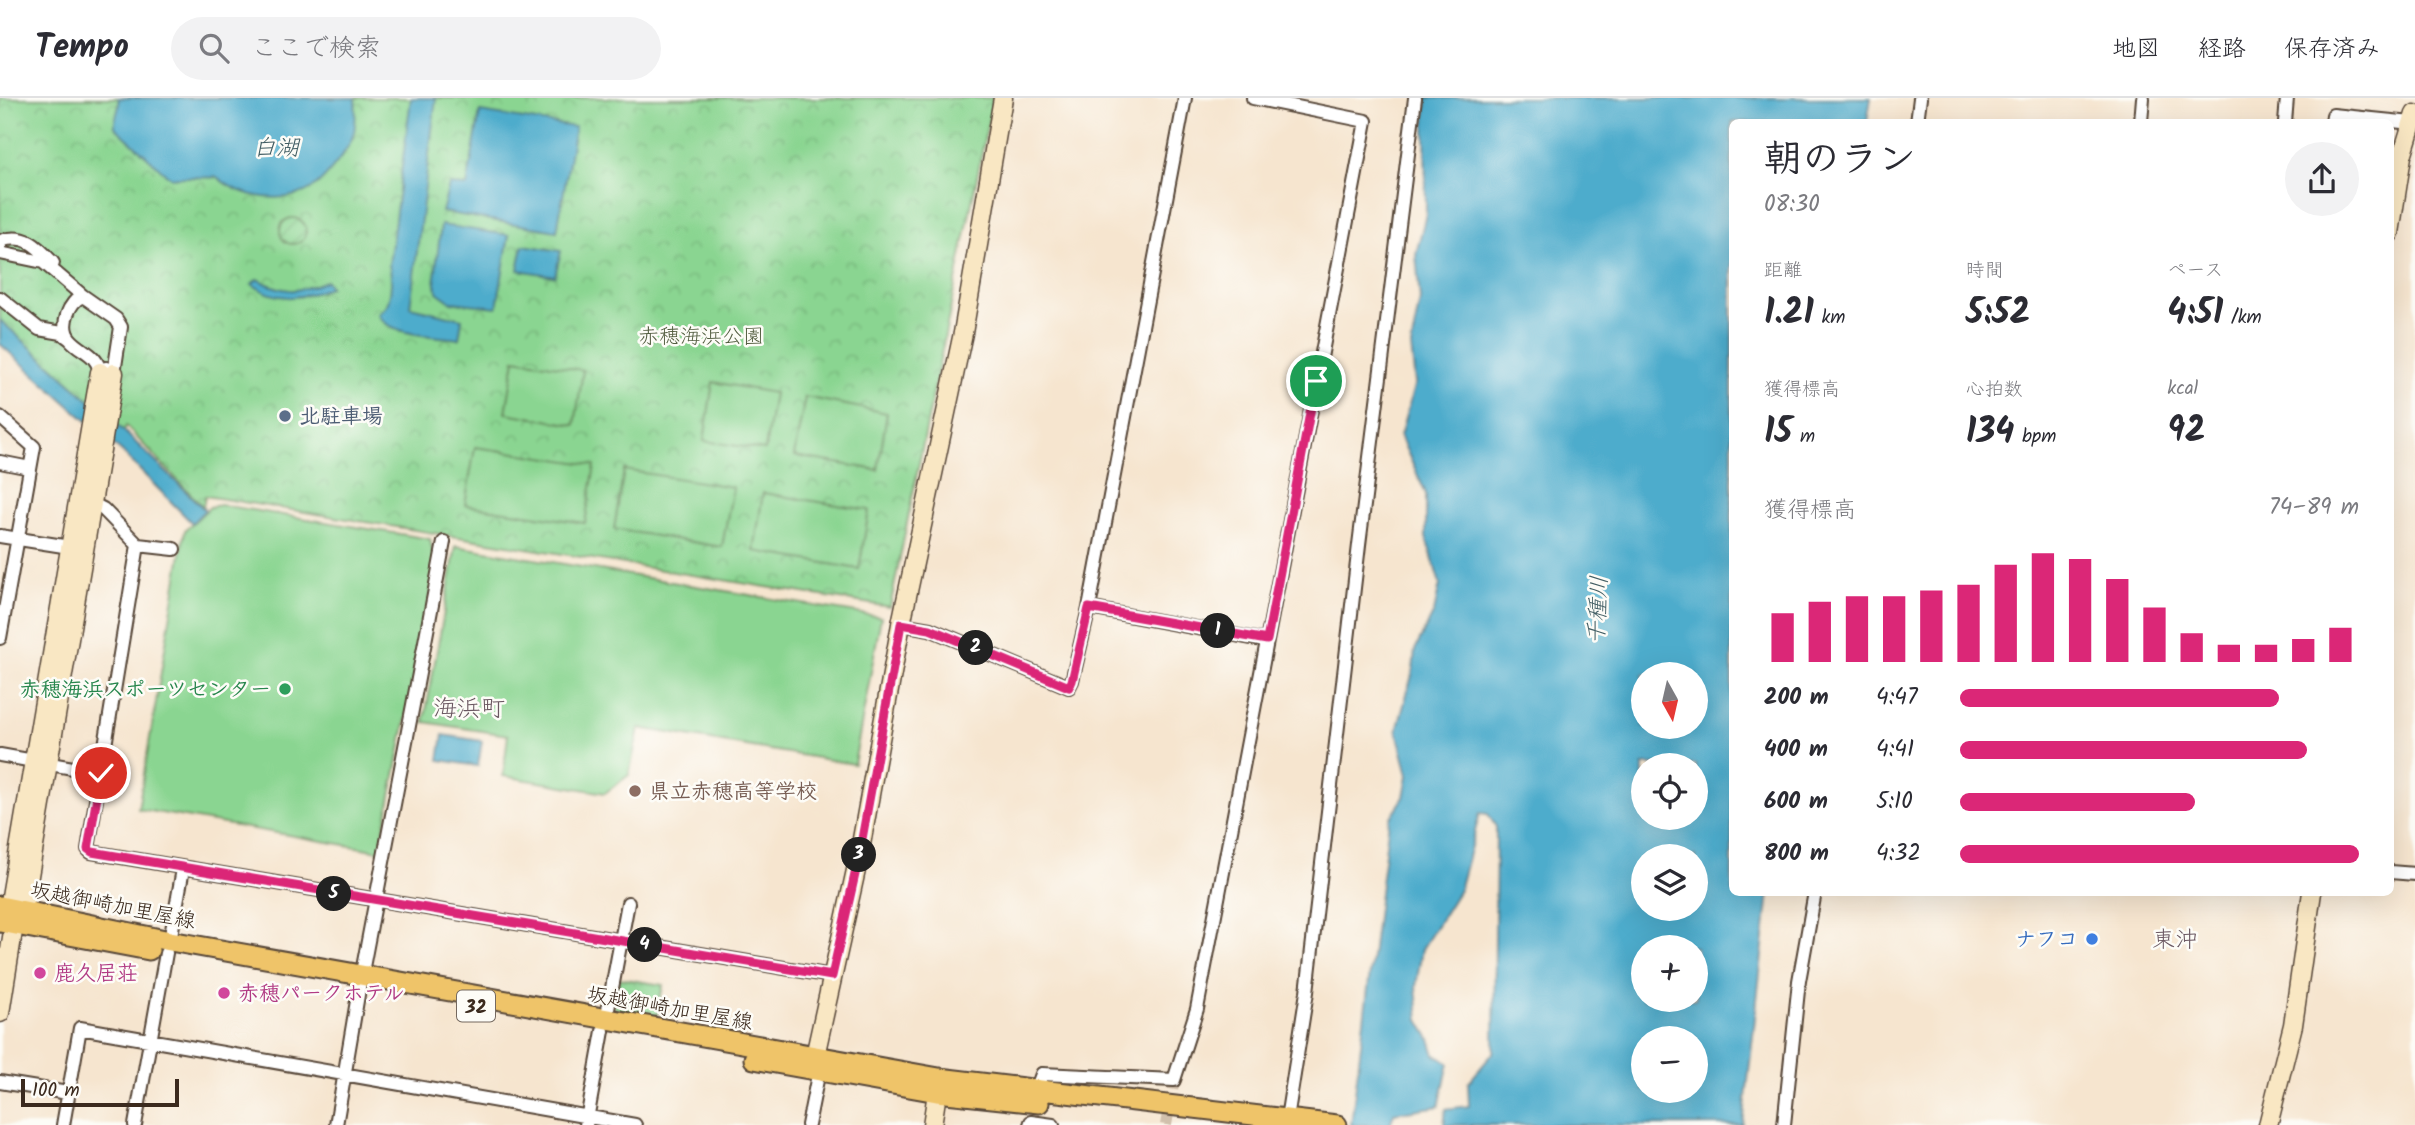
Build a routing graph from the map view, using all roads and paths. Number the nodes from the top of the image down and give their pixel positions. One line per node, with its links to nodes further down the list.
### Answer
1 (1003, 98): 35 (street)
2 (1185, 98): 33 (street)
3 (1253, 98): 37 (street)
4 (1415, 98): 63 (street)
5 (1920, 98): 8 (street)
6 (2143, 98): 9 (street)
7 (2287, 98): 10 (street)
8 (1916, 119)
9 (2141, 119)
10 (2285, 119)
11 (2332, 119): 12 (street)
12 (2413, 119): 13 (street)
13 (2394, 180)
14 (0, 245): 16 (street)
15 (0, 253): 16 (street)
16 (58, 275): 17 (street)
17 (83, 296): 19 (street); 20 (street)
18 (0, 298): 19 (street)
19 (70, 339): 21 (street)
20 (120, 340): 21 (street); 22 (street)
21 (89, 353): 22 (street)
22 (110, 369): 26 (street)
23 (0, 417): 25 (street)
24 (0, 462): 25 (street)
25 (30, 467): 28 (street)
26 (86, 500): 30 (street); 31 (street)
27 (0, 536): 28 (street)
28 (19, 539): 31 (street); 34 (street)
29 (444, 542): 46 (street)
30 (138, 545): 32 (street); 40 (street)
31 (77, 549): 39 (street)
32 (174, 549)
33 (1089, 608): 35 (street); 37 (street)
34 (2, 609): 36 (street)
35 (901, 624): 51 (street)
36 (0, 638)
37 (1267, 640): 61 (street)
38 (0, 755): 39 (street)
39 (40, 763): 40 (street); 48 (street)
40 (101, 773): 41 (street)
41 (183, 869): 46 (street); 50 (street)
42 (2394, 872): 43 (street)
43 (2415, 874)
44 (1814, 896): 73 (street)
45 (2311, 896): 74 (street)
46 (376, 901): 49 (street); 52 (street)
47 (628, 903): 49 (street)
48 (9, 914): 50 (main road, 坂越御崎加里屋線 / 32); 53 (street)
49 (621, 941): 51 (street); 54 (street)
50 (168, 947): 52 (main road, 坂越御崎加里屋線 / 32); 55 (street)
51 (832, 976): 56 (street)
52 (361, 979): 54 (main road, 坂越御崎加里屋線 / 32); 57 (street)
53 (0, 1013)
54 (604, 1026): 56 (main road, 坂越御崎加里屋線 / 32); 62 (street)
55 (152, 1040): 57 (street); 60 (street); 65 (street)
56 (817, 1063): 59 (main road, 坂越御崎加里屋線 / 32); 68 (street)
57 (345, 1075): 62 (street); 66 (street)
58 (0, 1082): 60 (street)
59 (938, 1085): 61 (main road, 坂越御崎加里屋線 / 32); 69 (street)
60 (68, 1093): 64 (street)
61 (1033, 1110): 63 (main road, 坂越御崎加里屋線 / 32); 70 (street); 71 (main road, 坂越御崎加里屋線 / 32)
62 (587, 1121): 67 (street)
63 (1289, 1122): 72 (main road, 坂越御崎加里屋線 / 32)
64 (63, 1125)
65 (137, 1125)
66 (336, 1125)
67 (635, 1125)
68 (808, 1125)
69 (932, 1125)
70 (1053, 1125)
71 (1238, 1125)
72 (1337, 1125)
73 (1784, 1125)
74 (2268, 1125)

